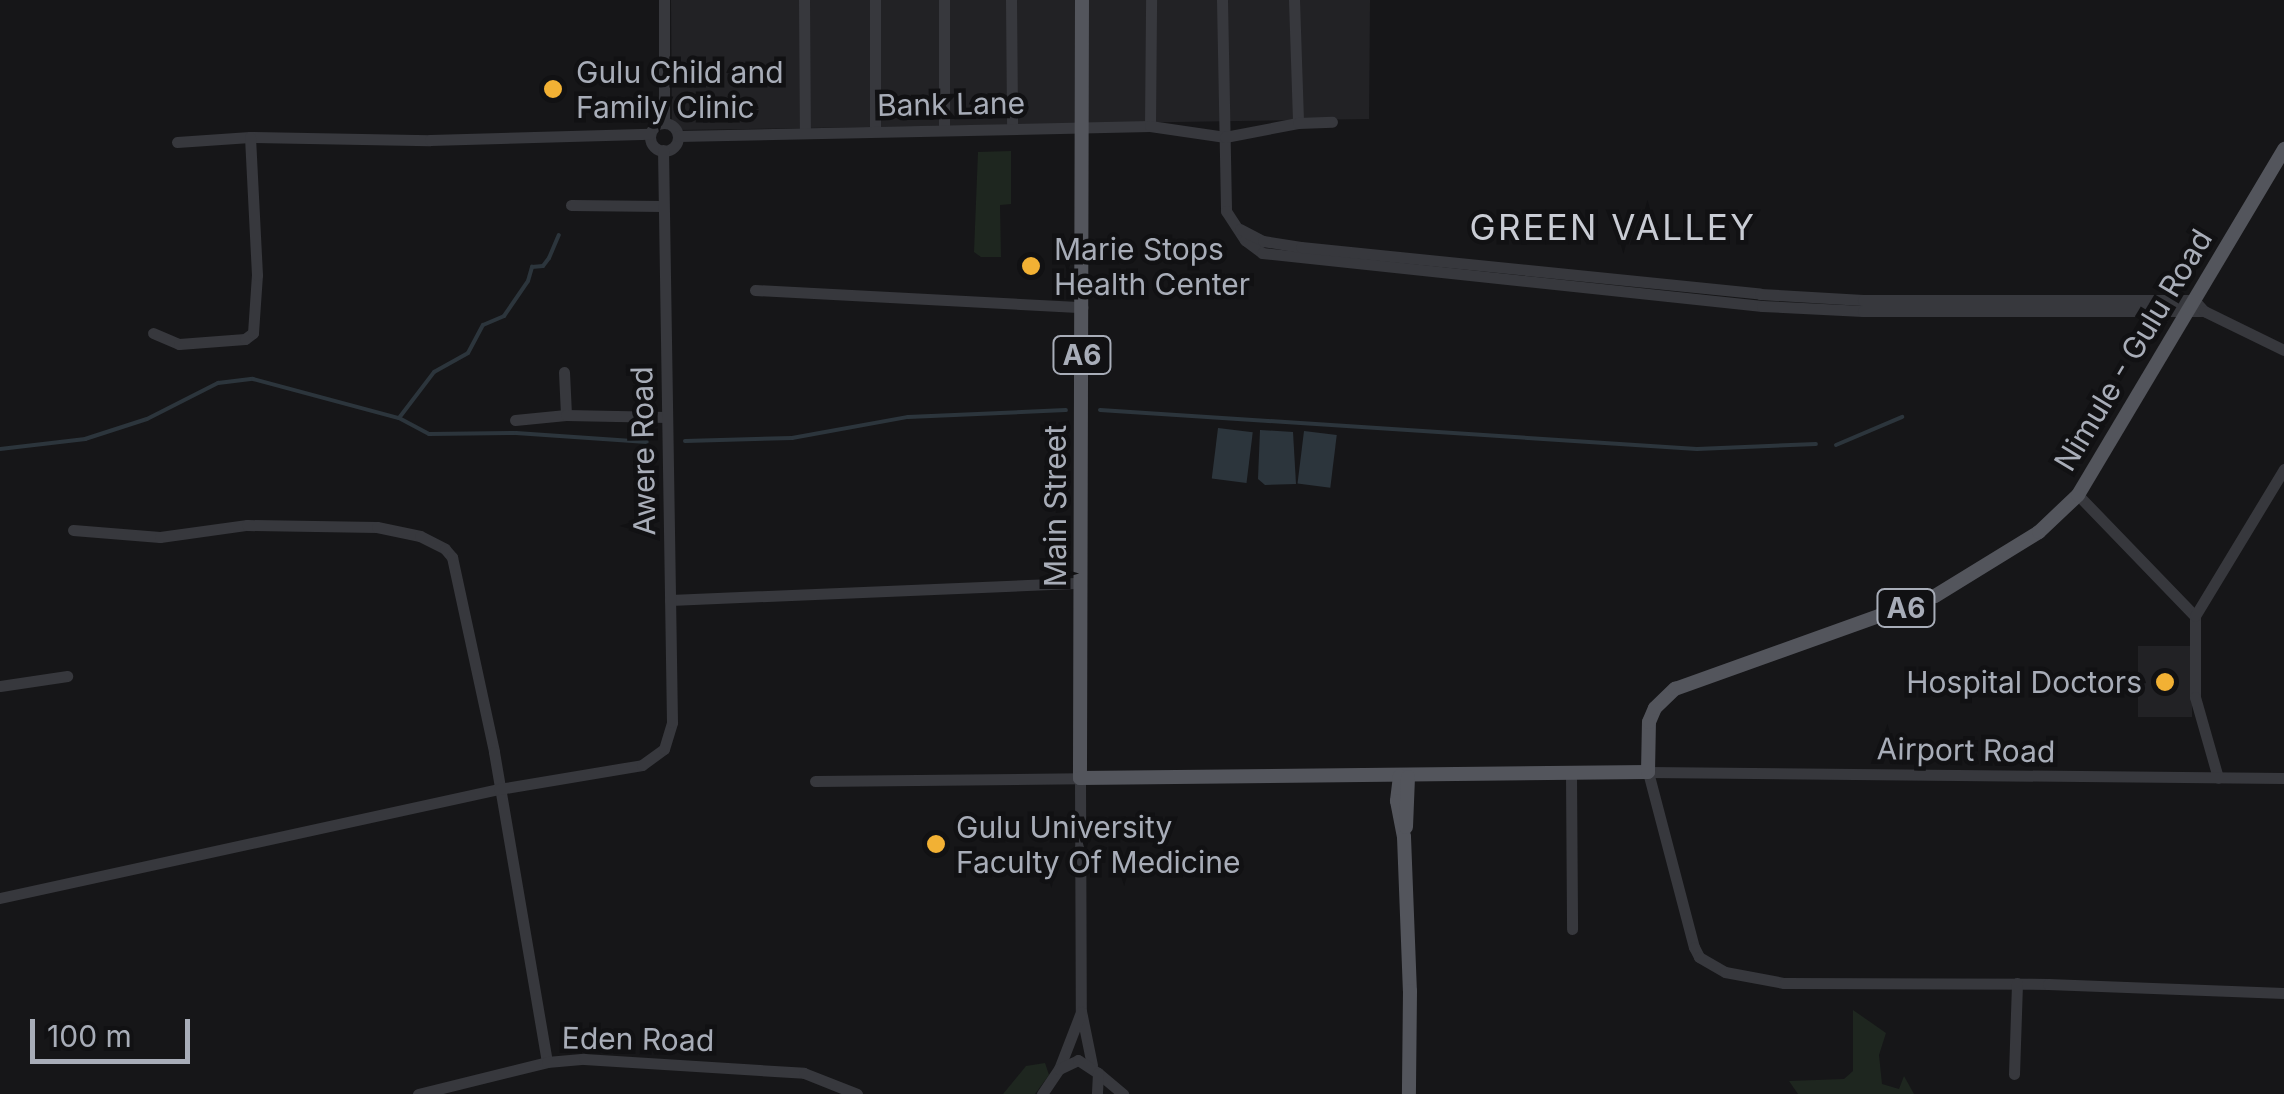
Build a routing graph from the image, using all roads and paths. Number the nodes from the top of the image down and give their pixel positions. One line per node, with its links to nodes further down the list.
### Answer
1 (664, 0): 11 (street)
2 (804, 0): 18 (street)
3 (875, 0): 17 (street)
4 (944, 0): 16 (street)
5 (1011, 0): 15 (street)
6 (1082, 0): 14 (main road, Main Street / A6)
7 (1151, 0): 13 (street)
8 (1222, 0): 22 (street)
9 (1294, 0): 12 (street)
10 (1332, 122): 12 (street, Bank Lane)
11 (664, 123): 19 (street); 21 (street)
12 (1298, 123): 22 (street, Bank Lane)
13 (1150, 126): 14 (street, Bank Lane); 22 (street, Bank Lane)
14 (1080, 127): 15 (street, Bank Lane); 29 (main road, Main Street / A6)
15 (1012, 128): 16 (street, Bank Lane)
16 (944, 129): 17 (street, Bank Lane)
17 (875, 130): 18 (street, Bank Lane)
18 (805, 131): 21 (street, Bank Lane)
19 (650, 134): 20 (street); 25 (street)
20 (250, 136): 23 (street); 31 (street)
21 (678, 136): 25 (street)
22 (1225, 137): 30 (street)
23 (177, 142)
24 (2284, 149): 30 (main road, Nimule - Gulu Road / A6)
25 (663, 150): 27 (street, Awere Road)
26 (571, 205): 27 (street)
27 (663, 206): 35 (street, Awere Road)
28 (755, 290): 29 (street)
29 (1082, 307): 40 (main road, Main Street / A6)
30 (2195, 308): 32 (street); 38 (main road, Nimule - Gulu Road / A6)
31 (153, 333)
32 (2284, 350)
33 (564, 372): 34 (street)
34 (566, 415): 35 (street); 36 (street)
35 (668, 417): 41 (street, Awere Road)
36 (515, 420)
37 (2284, 469): 42 (street)
38 (2078, 495): 42 (street); 45 (main road, Nimule - Gulu Road / A6)
39 (74, 530): 54 (street)
40 (1081, 583): 41 (street); 50 (main road, Main Street / A6)
41 (670, 600): 54 (street, Awere Road)
42 (2195, 616): 51 (street)
43 (68, 676): 44 (street)
44 (0, 686)
45 (1648, 772): 46 (main road); 51 (street, Airport Road); 58 (street)
46 (1571, 775): 48 (main road); 57 (street)
47 (1377, 776): 49 (main road); 50 (main road); 55 (main road)
48 (1433, 776): 49 (main road); 55 (main road)
49 (1404, 777): 55 (main road)
50 (1080, 778): 53 (street); 60 (street, Main Street)
51 (2218, 778): 52 (street, Airport Road)
52 (2284, 778)
53 (815, 780)
54 (498, 788): 56 (street); 61 (street)
55 (1403, 806): 71 (main road)
56 (0, 898)
57 (1572, 929)
58 (2018, 983): 59 (street); 64 (street)
59 (2284, 993)
60 (1081, 1012): 62 (street); 63 (street)
61 (547, 1062): 65 (street, Eden Road); 66 (street, Eden Road)
62 (1095, 1069): 63 (street); 69 (street); 70 (street)
63 (1057, 1074): 67 (street); 68 (street)
64 (2014, 1074)
65 (418, 1094)
66 (857, 1094)
67 (1042, 1094)
68 (1057, 1094)
69 (1097, 1094)
70 (1123, 1094)
71 (1409, 1094)

